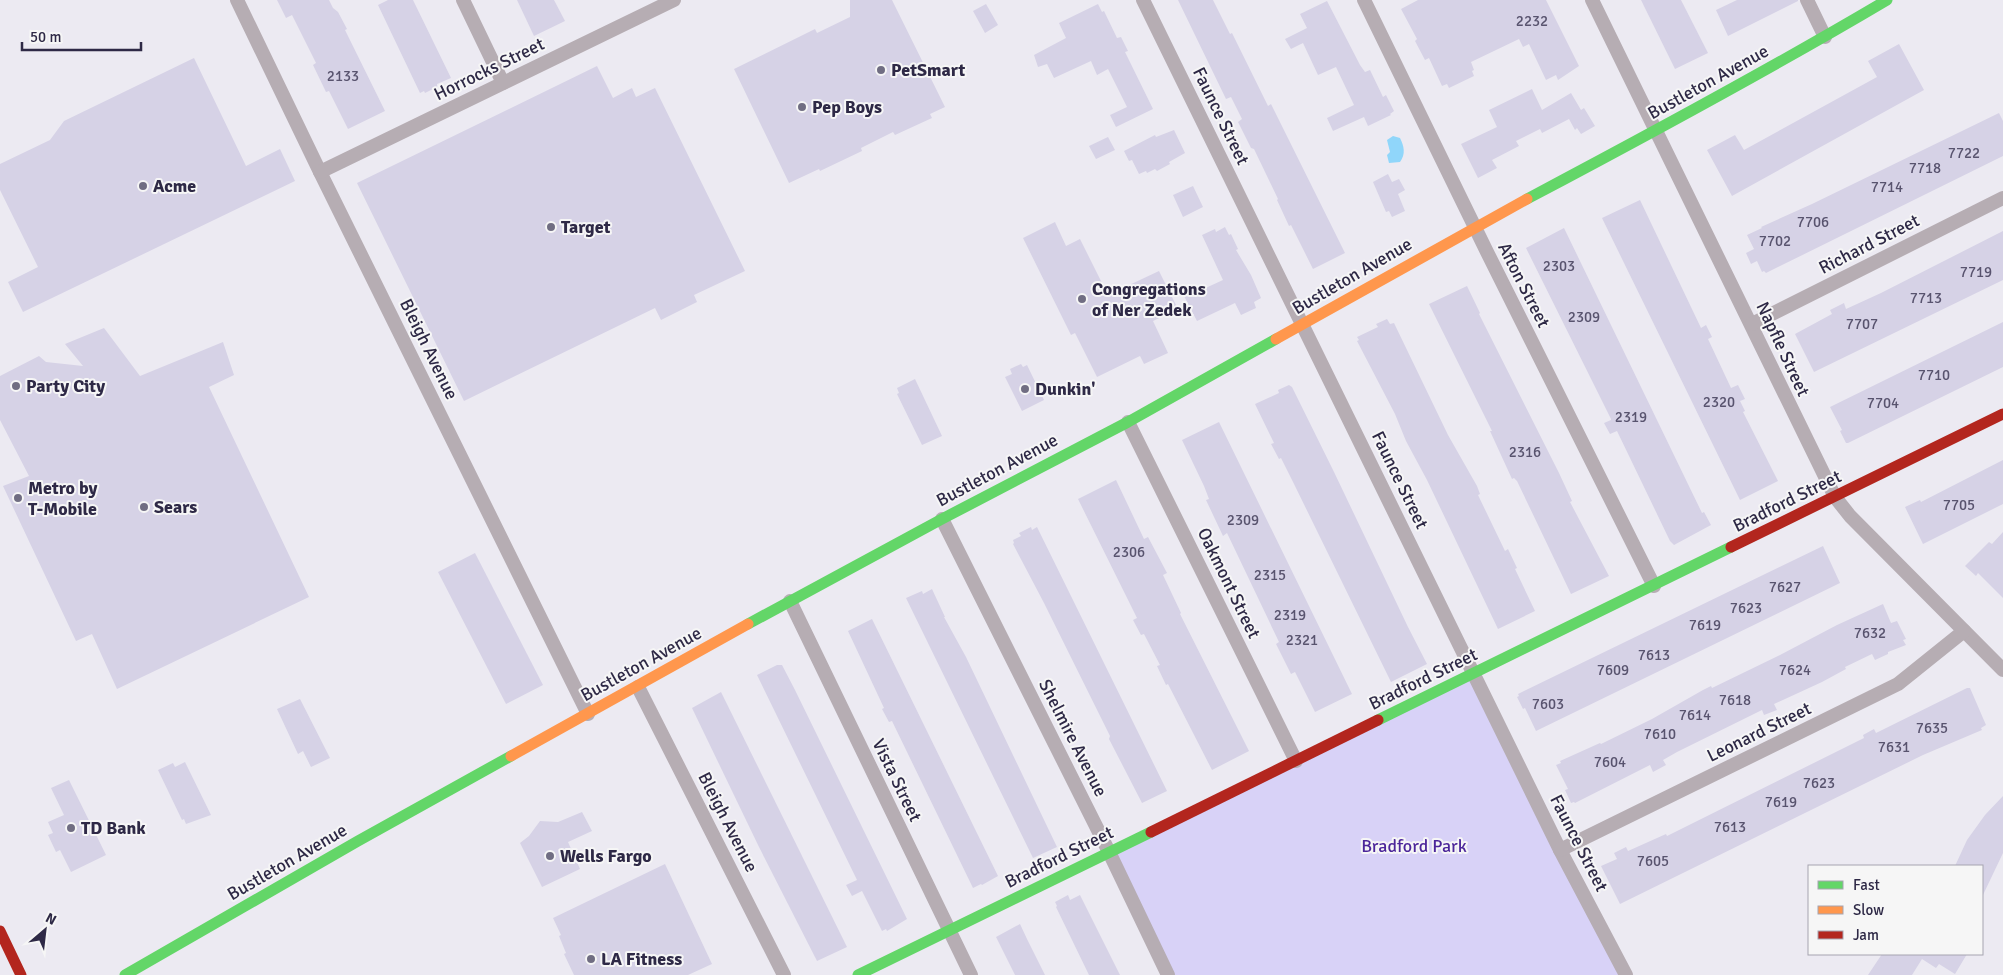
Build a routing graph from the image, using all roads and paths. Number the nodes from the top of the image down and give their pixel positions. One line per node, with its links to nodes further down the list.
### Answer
1 (237, 0): 12 (street, Bleigh Avenue)
2 (463, 0): 10 (street)
3 (674, 0): 10 (street, Horrocks Street)
4 (1143, 0): 16 (street, Faunce Street)
5 (1364, 0): 14 (street, Afton Street)
6 (1592, 0): 11 (street, Napfle Street)
7 (1807, 0): 9 (street)
8 (1887, 0): 9 (main road, Bustleton Avenue)
9 (1824, 37): 11 (main road, Bustleton Avenue)
10 (503, 83): 12 (street, Horrocks Street)
11 (1656, 131): 14 (main road, Bustleton Avenue); 15 (street, Napfle Street)
12 (320, 172): 27 (street, Bleigh Avenue)
13 (2003, 198): 15 (street, Richard Street)
14 (1475, 227): 16 (main road, Bustleton Avenue); 21 (street, Afton Street)
15 (1752, 324): 19 (street, Napfle Street)
16 (1303, 325): 18 (main road, Bustleton Avenue); 25 (street, Faunce Street)
17 (2003, 414): 19 (main road, Bradford Street)
18 (1128, 422): 20 (main road, Bustleton Avenue); 28 (street, Oakmont Street)
19 (1835, 497): 21 (main road, Bradford Street); 23 (street, Napfle Street)
20 (942, 519): 22 (main road, Bustleton Avenue); 30 (street, Shelmire Avenue)
21 (1654, 586): 25 (main road, Bradford Street)
22 (790, 601): 26 (main road, Bustleton Avenue); 32 (street, Vista Street)
23 (1964, 631): 24 (street, Napfle Street); 29 (street, Leonard Street)
24 (2003, 670)
25 (1474, 674): 28 (main road, Bradford Street); 29 (street, Faunce Street)
26 (638, 687): 27 (main road, Bustleton Avenue); 35 (street, Bleigh Avenue)
27 (588, 714): 34 (main road, Bustleton Avenue)
28 (1296, 761): 30 (main road, Bradford Street)
29 (1560, 850): 39 (street, Faunce Street)
30 (1109, 852): 32 (main road, Bradford Street); 38 (street, Shelmire Avenue)
31 (0, 931): 33 (main road)
32 (949, 931): 36 (main road, Bradford Street); 37 (street, Vista Street)
33 (21, 975)
34 (126, 975)
35 (784, 975)
36 (858, 975)
37 (971, 975)
38 (1168, 975)
39 (1626, 975)

